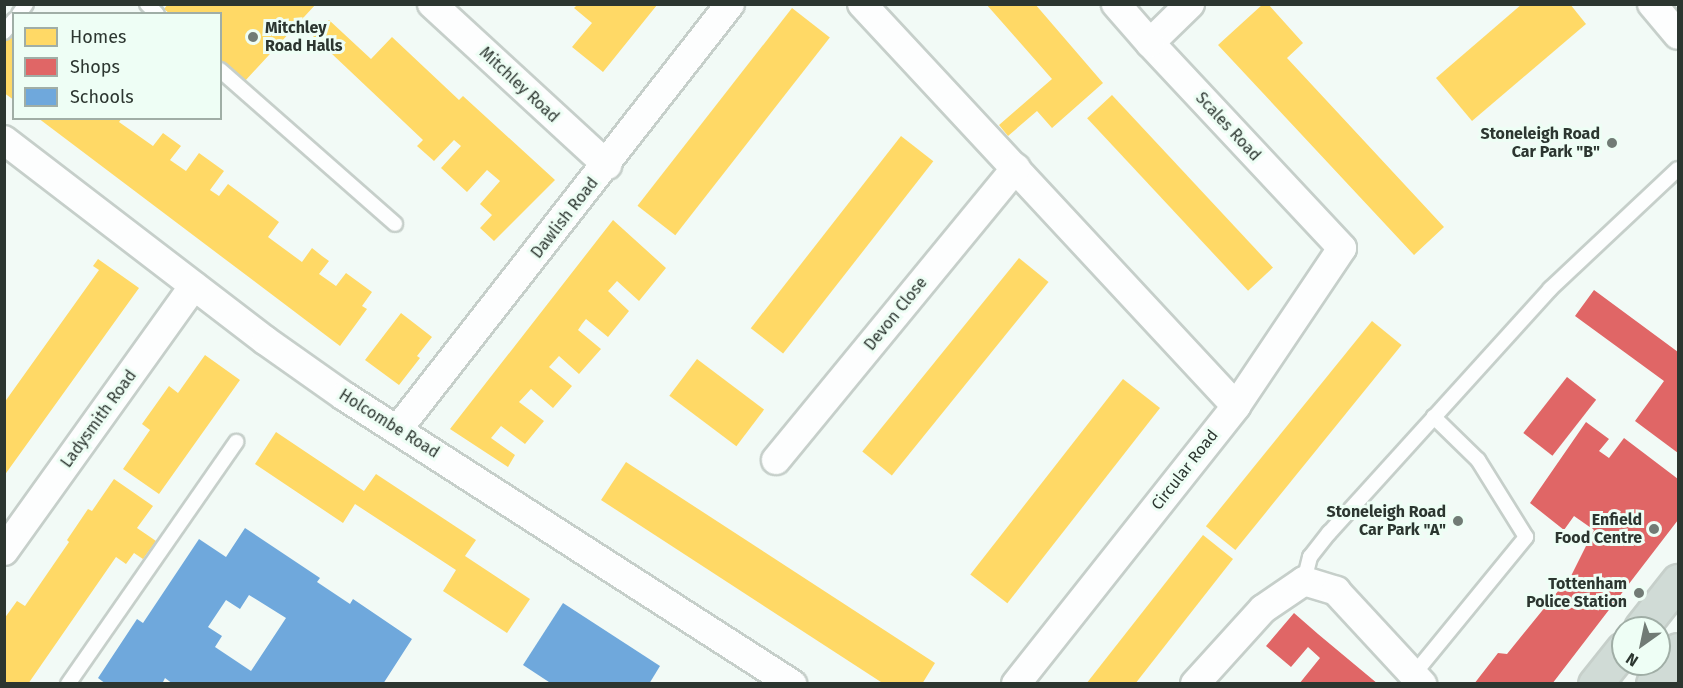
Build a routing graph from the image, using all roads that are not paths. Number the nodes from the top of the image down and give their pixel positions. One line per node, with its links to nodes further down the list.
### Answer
1 (432, 4): 11 (street, Mitchley Road)
2 (730, 4): 11 (street, Dawlish Road)
3 (862, 4): 12 (street)
4 (1116, 4): 8 (street, Scales Road)
5 (1190, 4): 8 (street)
6 (1652, 4): 7 (street)
7 (1677, 28)
8 (1150, 43): 15 (street, Scales Road)
9 (222, 72): 14 (lane)
10 (4, 140): 16 (street, Holcombe Road)
11 (607, 165): 19 (street, Dawlish Road)
12 (1016, 168): 17 (street); 21 (street, Devon Close)
13 (1678, 170): 18 (lane)
14 (395, 225)
15 (1342, 248): 17 (street, Circular Road)
16 (194, 286): 19 (street, Holcombe Road); 22 (street, Ladysmith Road)
17 (1236, 406): 31 (street, Circular Road)
18 (1434, 417): 23 (lane); 28 (lane)
19 (398, 429): 30 (street, Holcombe Road)
20 (236, 442): 29 (lane)
21 (776, 460)
22 (4, 551)
23 (1304, 581): 28 (street); 32 (street)
24 (1674, 597): 25 (highway)
25 (1654, 616)
26 (1678, 650): 34 (highway)
27 (1611, 665): 33 (highway)
28 (1418, 679)
29 (69, 684)
30 (792, 684)
31 (1016, 684)
32 (1195, 684)
33 (1595, 684)
34 (1653, 684)

